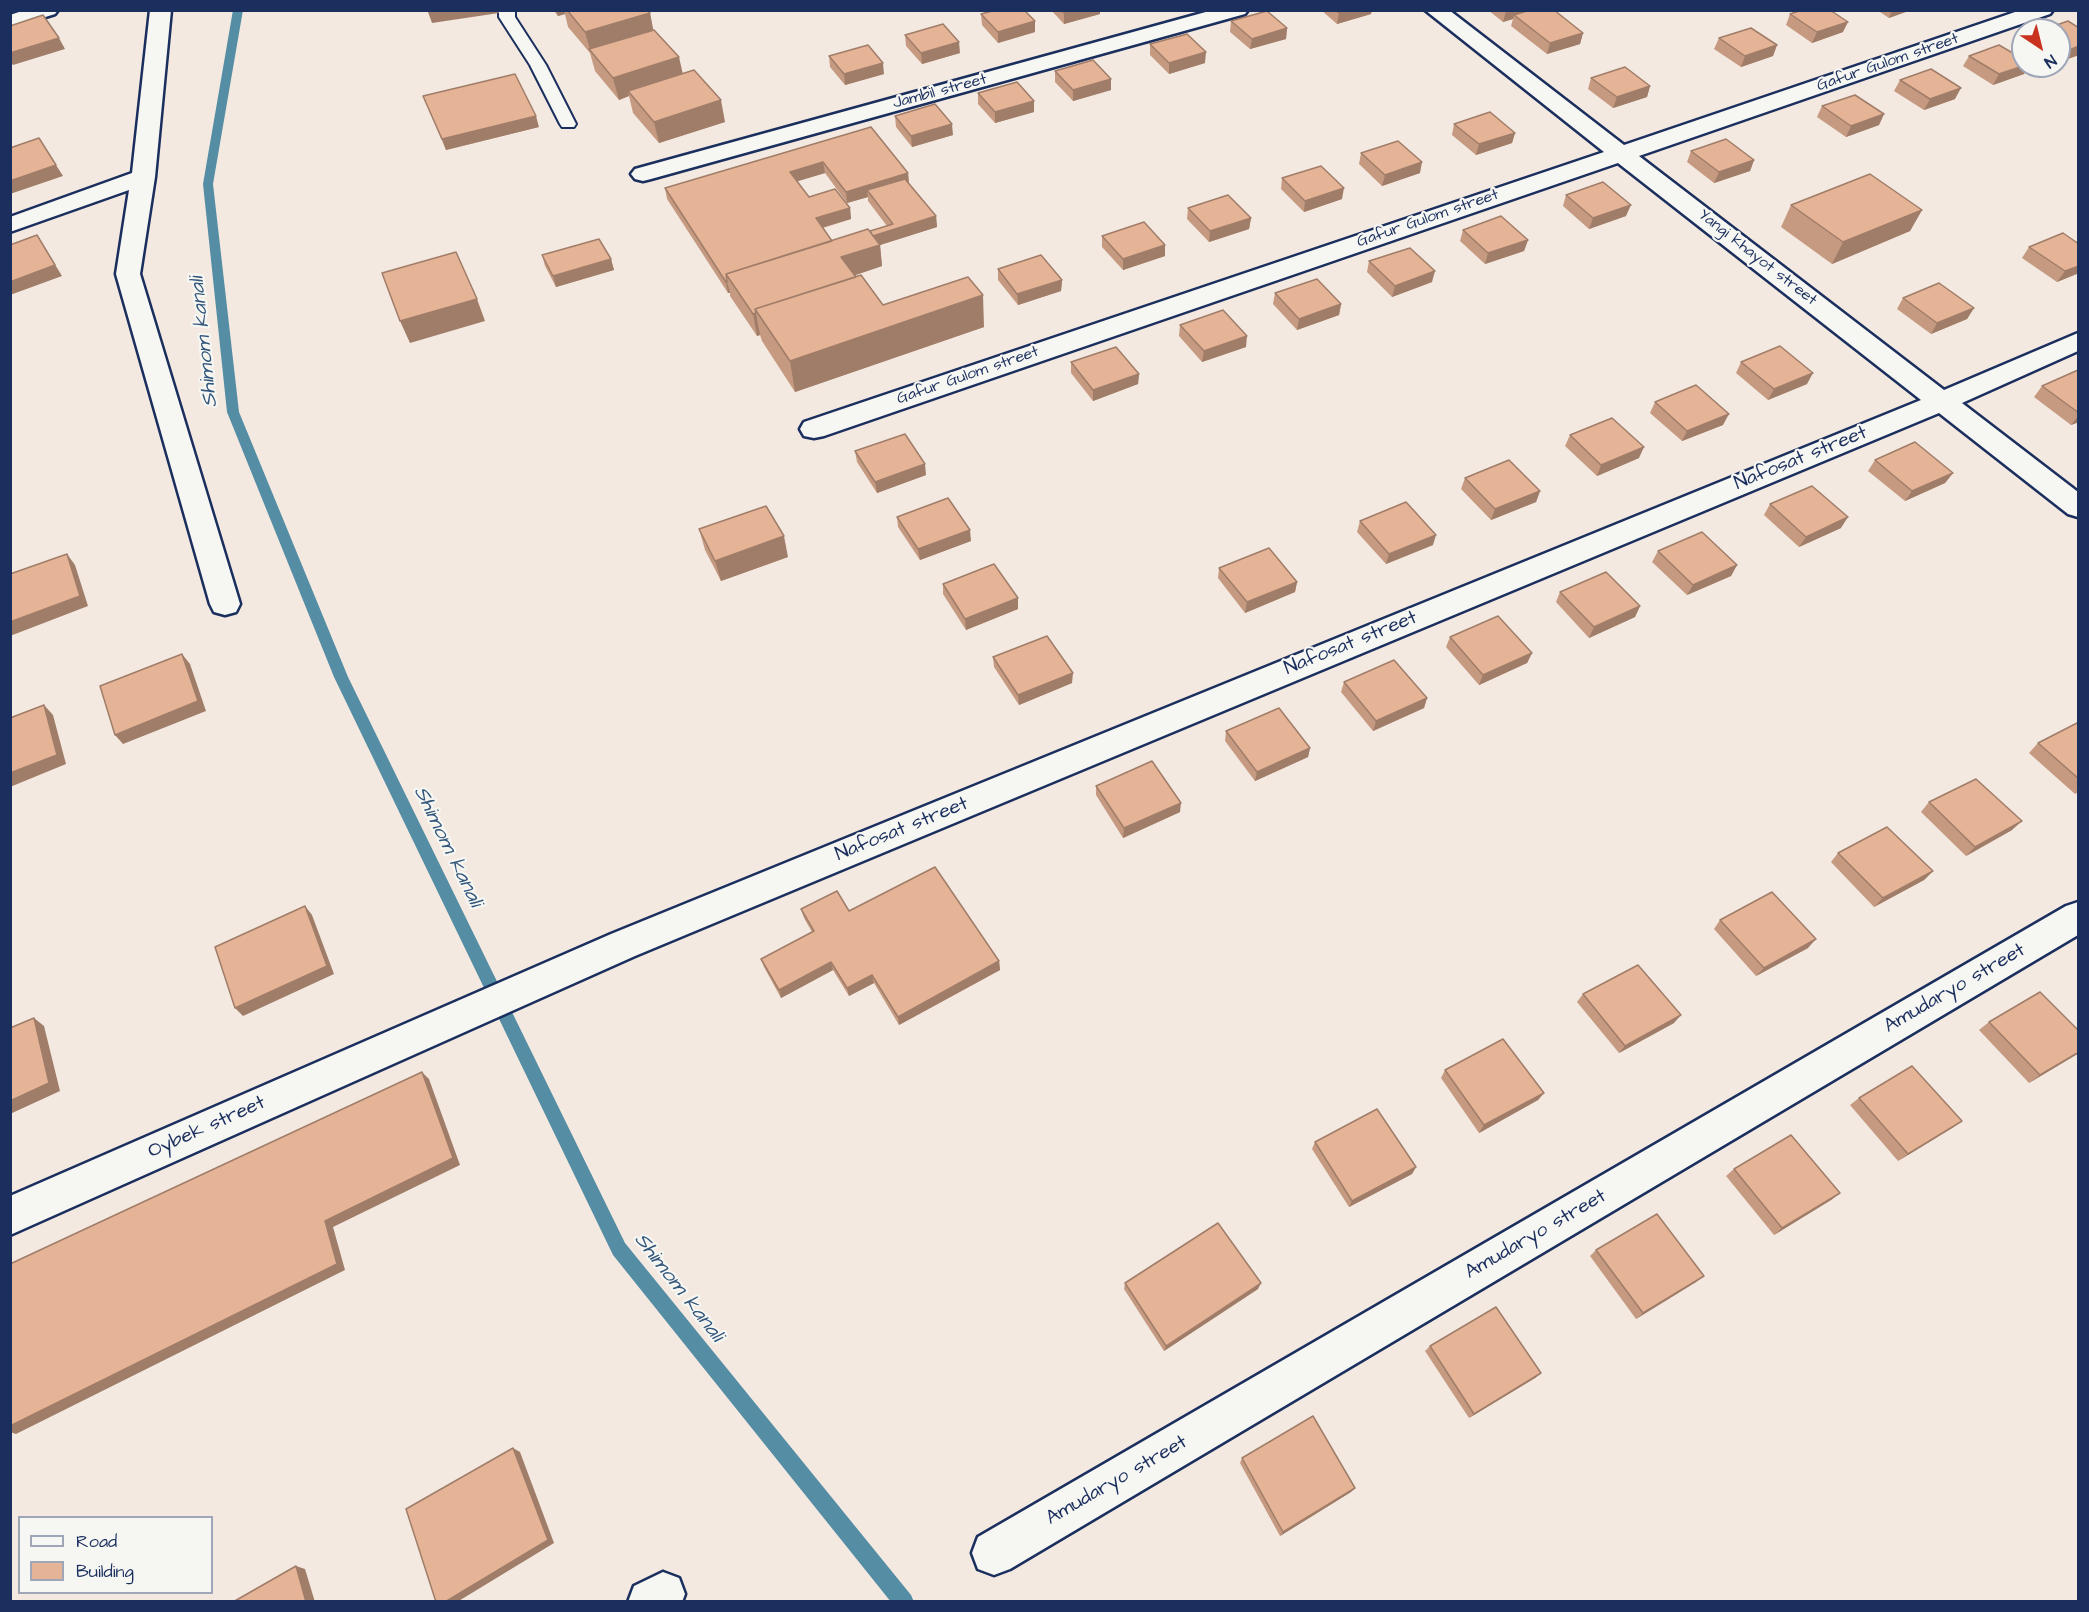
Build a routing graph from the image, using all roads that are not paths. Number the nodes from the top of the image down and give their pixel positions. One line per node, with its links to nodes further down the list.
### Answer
1 (48, 10): 7 (street)
2 (161, 10): 11 (street)
3 (507, 10): 8 (lane)
4 (1238, 10): 10 (street, Jambil street)
5 (1435, 10): 9 (street, Yangi khayot street)
6 (2043, 10): 9 (street, Gafur Gulom street)
7 (10, 22)
8 (568, 124)
9 (1621, 153): 14 (street, Yangi khayot street); 15 (street, Gafur Gulom street)
10 (643, 174)
11 (143, 177): 12 (street); 17 (street)
12 (10, 225)
13 (2079, 341): 14 (street, Nafosat street)
14 (1941, 402): 16 (street, Yangi khayot street); 19 (street, Nafosat street)
15 (814, 429)
16 (2079, 507)
17 (225, 604)
18 (2079, 917): 21 (street, Amudaryo street)
19 (404, 1040): 20 (street, Oybek street)
20 (10, 1216)
21 (994, 1553)

